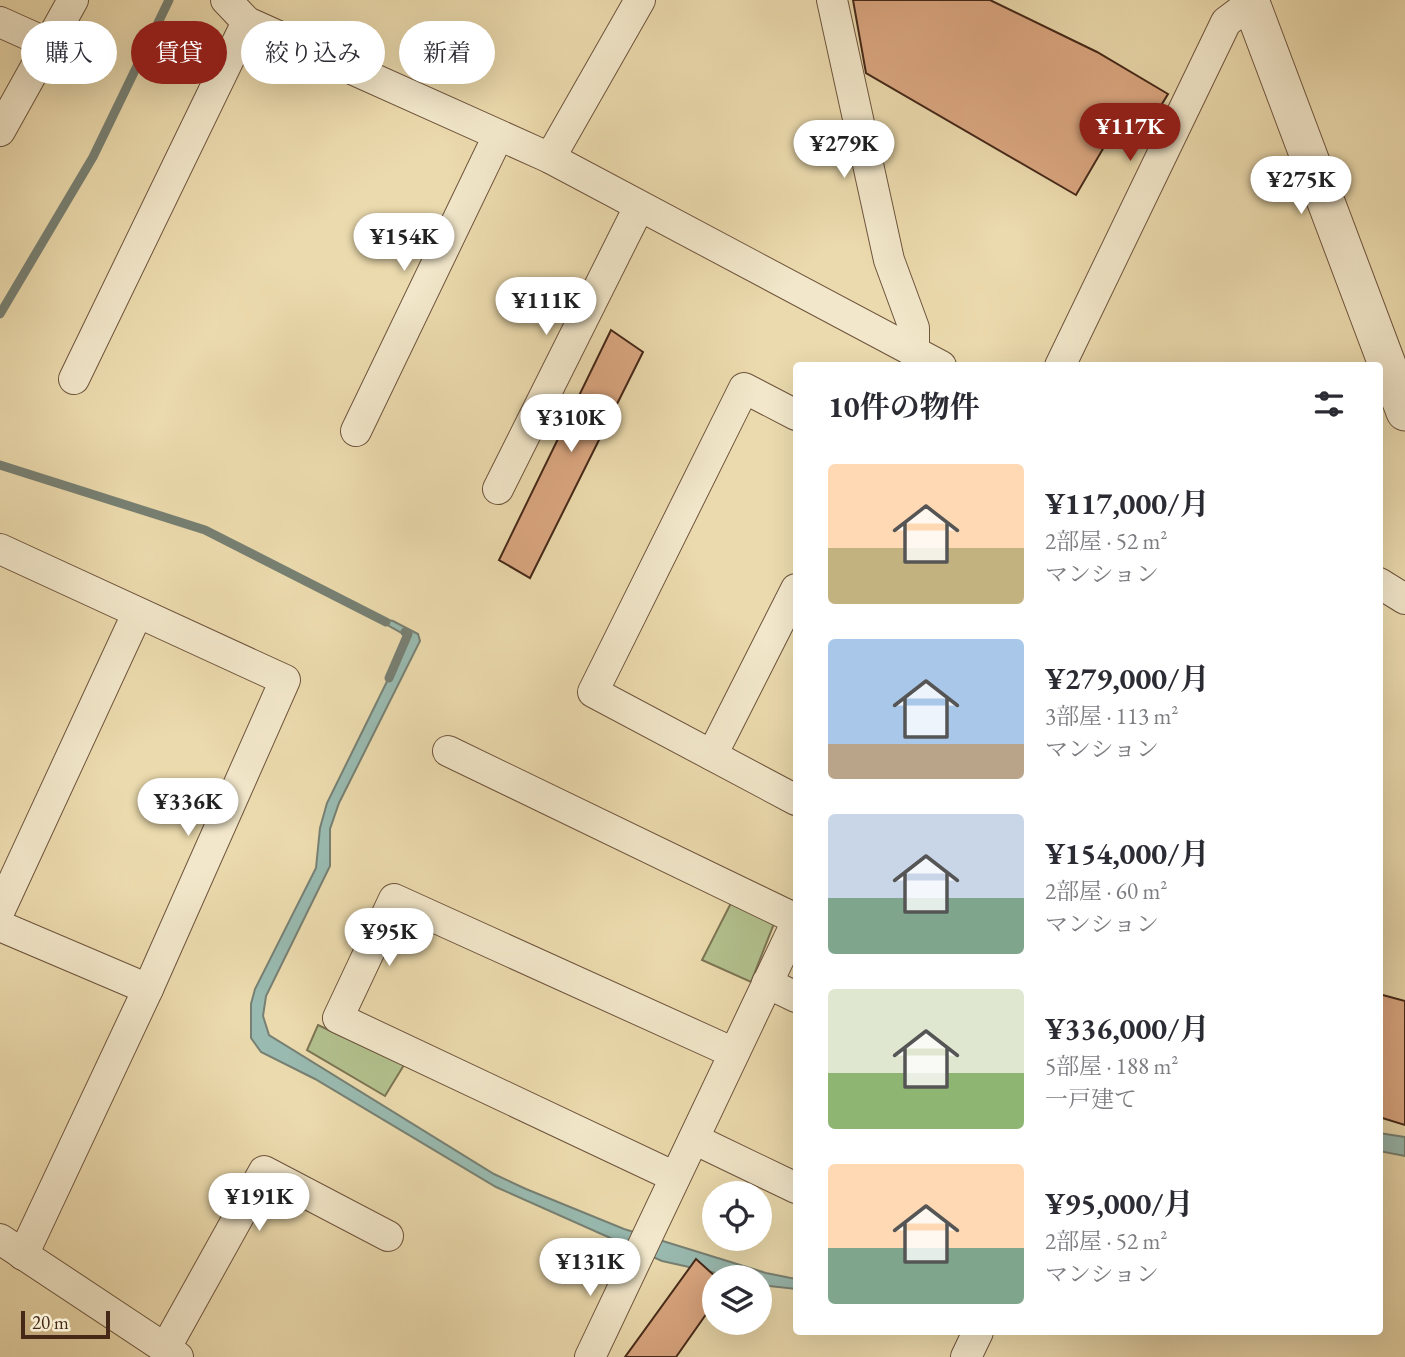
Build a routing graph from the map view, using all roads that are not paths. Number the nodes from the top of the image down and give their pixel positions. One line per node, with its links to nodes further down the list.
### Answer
1 (73, 0): 6 (street)
2 (226, 0): 7 (street)
3 (640, 0): 15 (street)
4 (832, 0): 17 (street)
5 (1251, 2): 19 (street); 21 (street)
6 (62, 21)
7 (246, 21)
8 (0, 23): 9 (street)
9 (21, 32)
10 (241, 34): 20 (street)
11 (26, 84): 13 (street)
12 (384, 84): 14 (street)
13 (0, 131)
14 (498, 136): 15 (street); 23 (street)
15 (550, 158): 16 (street)
16 (639, 207): 17 (street); 24 (street)
17 (914, 352): 18 (street)
18 (933, 362)
19 (1062, 362)
20 (74, 379)
21 (1405, 412)
22 (793, 413): 31 (street)
23 (356, 431)
24 (498, 489)
25 (0, 549): 29 (street)
26 (1383, 585): 28 (street)
27 (793, 595): 31 (street)
28 (1405, 599)
29 (137, 614): 33 (street); 38 (street)
30 (448, 751): 34 (street)
31 (712, 755): 32 (street)
32 (793, 798)
33 (0, 910)
34 (793, 920)
35 (0, 926): 38 (street)
36 (793, 927): 37 (street)
37 (767, 983): 39 (street); 40 (street)
38 (148, 989): 45 (street)
39 (793, 996)
40 (734, 1053): 41 (street); 42 (street)
41 (694, 1139): 42 (street); 43 (street)
42 (675, 1177): 48 (street)
43 (793, 1187)
44 (388, 1236): 47 (street)
45 (11, 1247): 47 (street)
46 (976, 1335): 49 (street)
47 (171, 1353)
48 (590, 1357)
49 (965, 1357)

